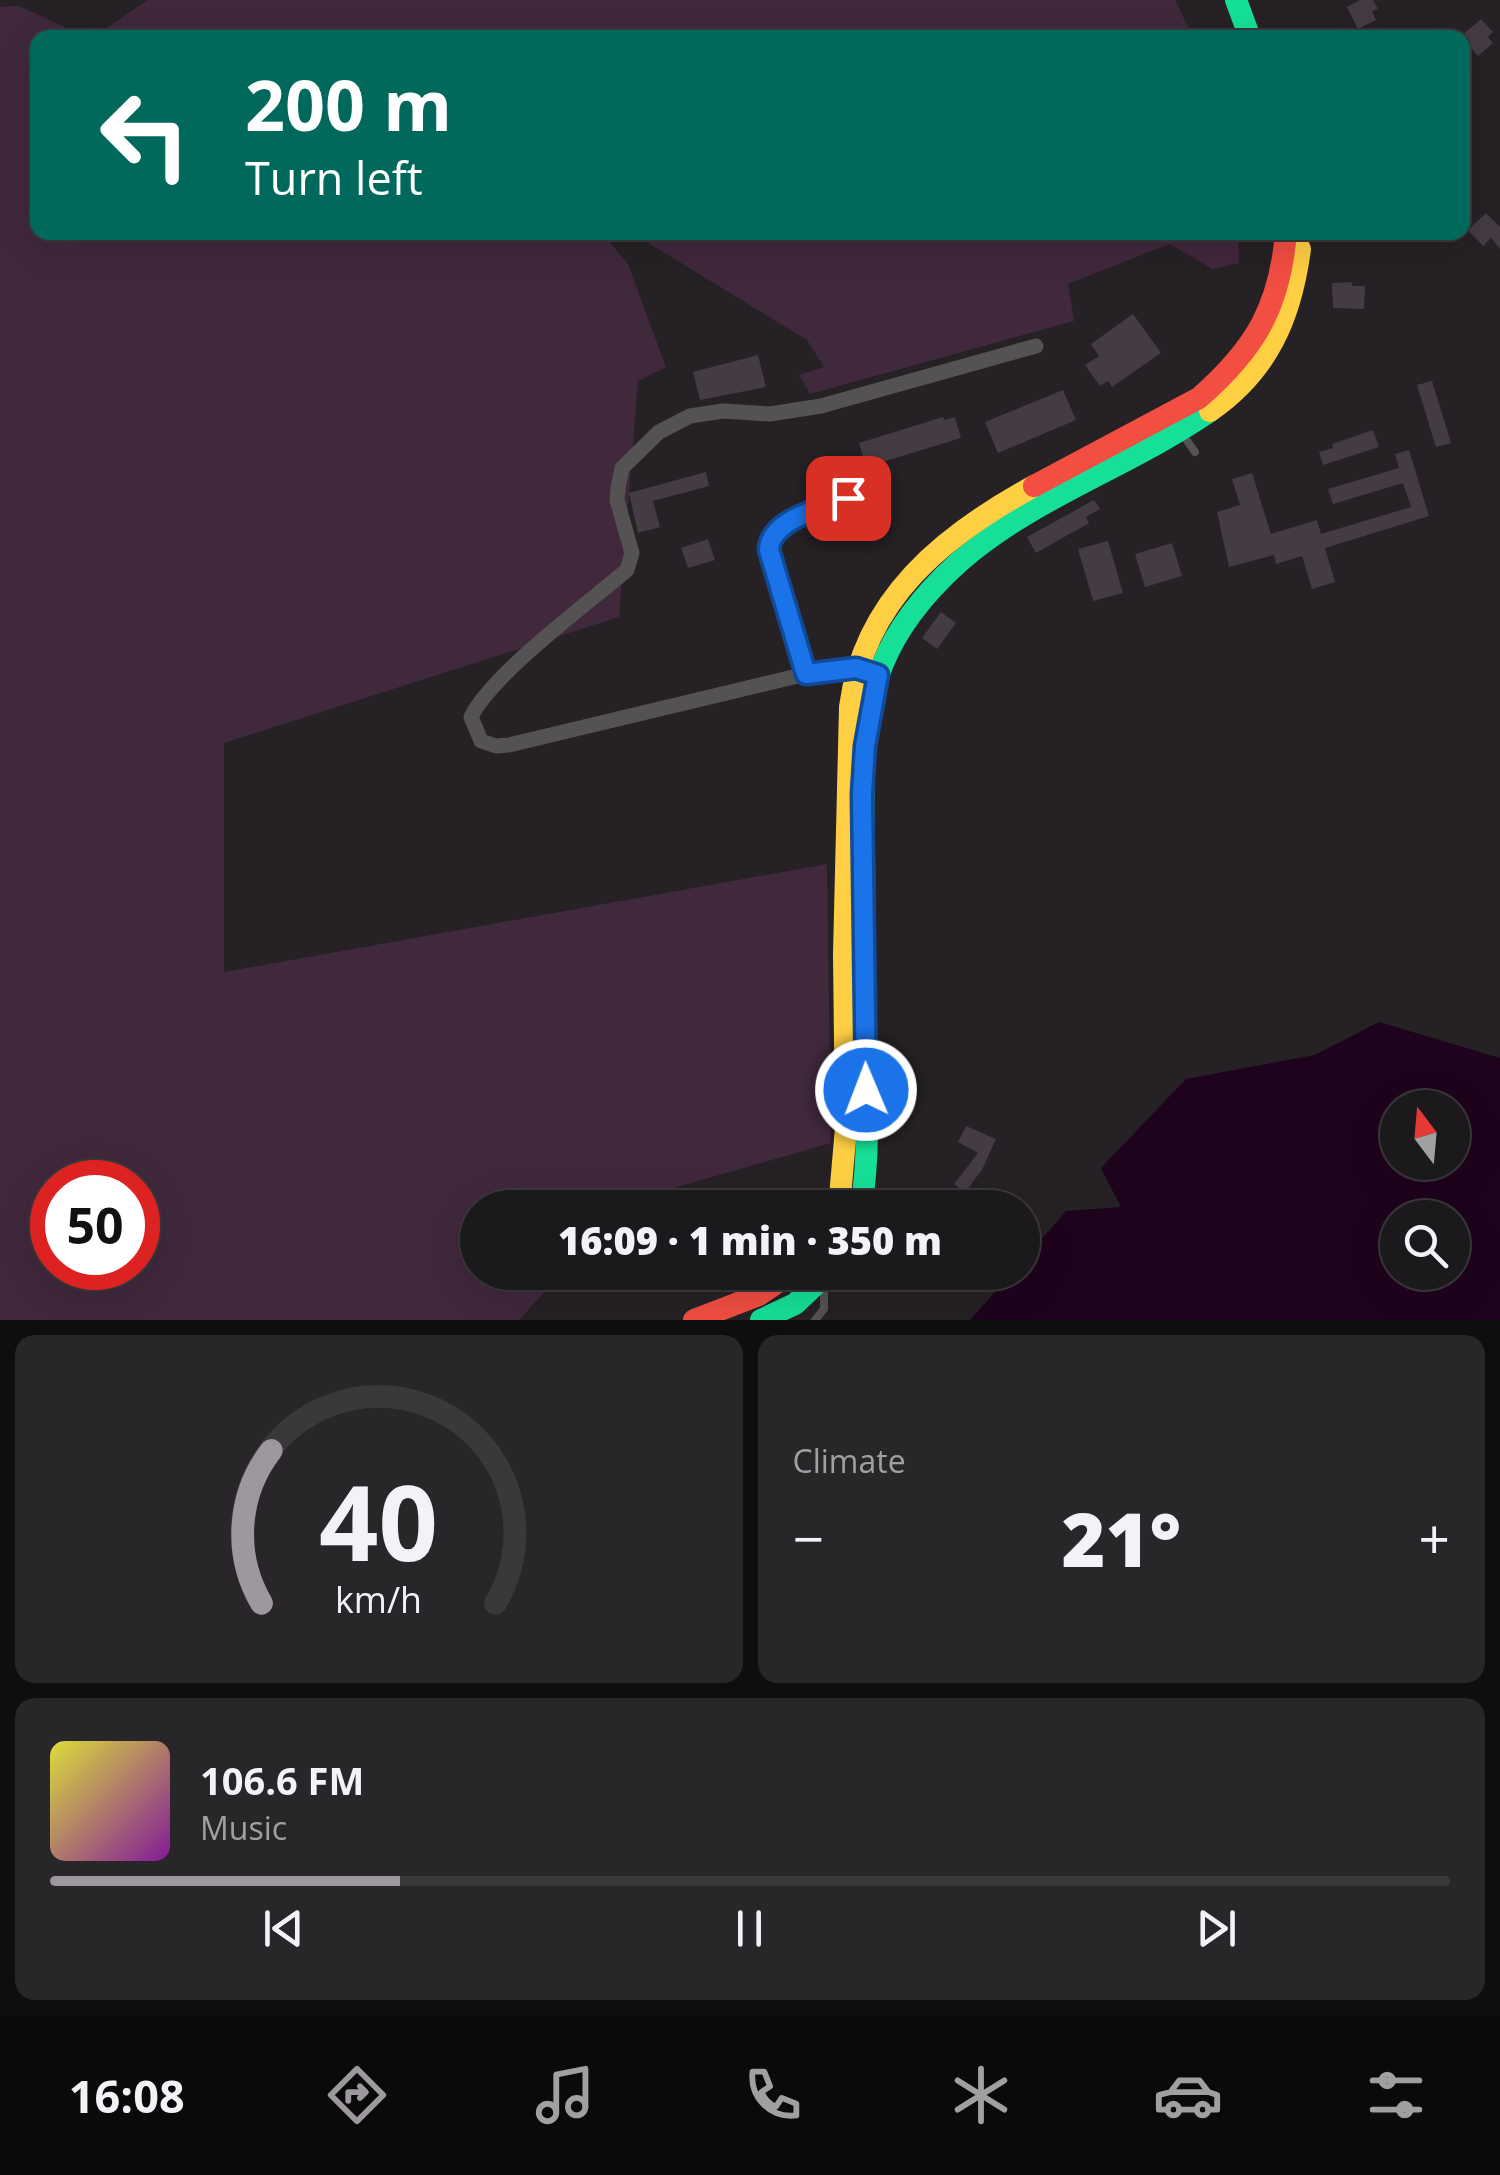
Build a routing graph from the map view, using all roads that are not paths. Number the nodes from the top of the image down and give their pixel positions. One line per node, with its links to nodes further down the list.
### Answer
1 (1221, 0): 3 (main road)
2 (1236, 0): 4 (main road)
3 (1231, 30)
4 (1247, 30)
5 (1285, 240): 8 (main road)
6 (1300, 240): 8 (main road)
7 (1036, 346): 12 (street)
8 (1176, 422): 9 (lane); 11 (main road)
9 (1196, 452)
10 (848, 498): 12 (street)
11 (867, 672): 12 (street); 13 (main road); 14 (main road)
12 (806, 674)
13 (841, 1190)
14 (862, 1190)
15 (767, 1290): 18 (main road)
16 (810, 1290): 19 (main road)
17 (825, 1290): 20 (lane)
18 (694, 1320)
19 (761, 1320)
20 (815, 1320)

